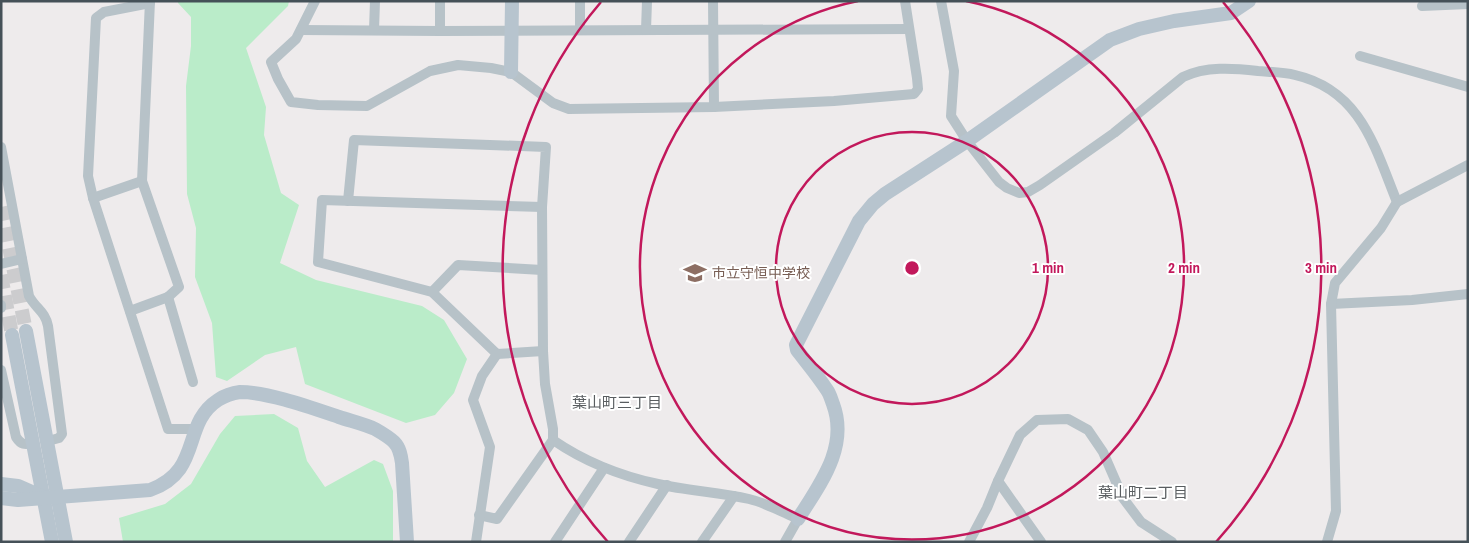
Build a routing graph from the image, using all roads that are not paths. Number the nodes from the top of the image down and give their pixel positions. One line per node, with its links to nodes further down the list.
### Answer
1 (315, 1): 15 (street)
2 (375, 1): 16 (street)
3 (440, 1): 21 (street)
4 (512, 1): 17 (street)
5 (580, 1): 18 (street)
6 (647, 1): 19 (street)
7 (713, 1): 20 (street)
8 (905, 1): 14 (street)
9 (941, 1): 26 (street)
10 (1248, 1): 26 (street)
11 (150, 2): 29 (street); 30 (street)
12 (1468, 4): 13 (street)
13 (1422, 6)
14 (909, 29): 20 (street); 25 (street)
15 (301, 30): 16 (street); 23 (street)
16 (374, 30): 21 (street)
17 (513, 30): 18 (street); 21 (street); 23 (street)
18 (580, 30): 19 (street)
19 (646, 30): 20 (street)
20 (713, 30): 25 (street)
21 (440, 31)
22 (1360, 56): 24 (street)
23 (511, 72): 25 (street)
24 (1468, 86)
25 (714, 107)
26 (967, 141): 32 (street); 60 (street)
27 (1, 147): 34 (street)
28 (1468, 165): 32 (street)
29 (142, 181): 30 (street); 39 (street)
30 (93, 198): 41 (street)
31 (348, 201): 33 (street); 33 (street); 37 (street)
32 (1396, 202): 40 (street)
33 (542, 207): 36 (street)
34 (22, 259): 35 (street); 50 (street)
35 (1, 264)
36 (542, 270): 37 (street); 44 (street)
37 (432, 292): 45 (street)
38 (1468, 294): 40 (street)
39 (168, 297): 41 (street); 47 (street)
40 (1331, 304): 72 (street)
41 (130, 310): 48 (street)
42 (26, 331): 50 (street)
43 (12, 335): 51 (street)
44 (543, 351): 45 (street); 49 (street)
45 (497, 354): 59 (street)
46 (1, 370): 51 (street)
47 (193, 382)
48 (196, 429): 57 (street); 63 (street)
49 (554, 440): 52 (street); 59 (street)
50 (48, 441): 57 (street)
51 (34, 444): 57 (street)
52 (604, 468): 55 (street); 65 (street)
53 (998, 481): 69 (street); 70 (street); 71 (street)
54 (1, 484): 57 (street)
55 (667, 485): 56 (street); 66 (street)
56 (734, 496): 60 (street); 67 (street)
57 (51, 497): 58 (street); 61 (street); 62 (street)
58 (1, 498)
59 (479, 515): 64 (street)
60 (798, 520): 68 (street)
61 (52, 542)
62 (66, 542)
63 (408, 542)
64 (476, 542)
65 (555, 542)
66 (629, 542)
67 (702, 542)
68 (785, 542)
69 (969, 542)
70 (1041, 542)
71 (1172, 542)
72 (1327, 542)

